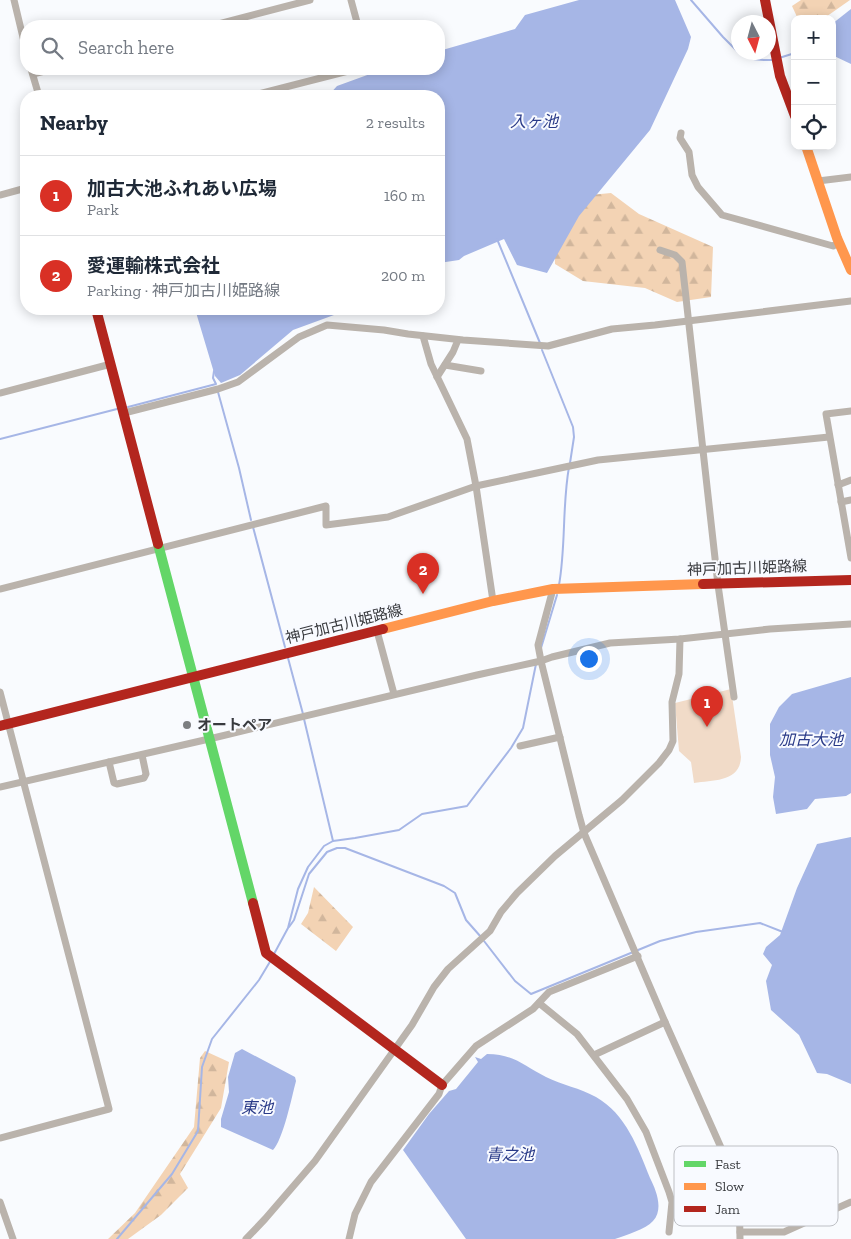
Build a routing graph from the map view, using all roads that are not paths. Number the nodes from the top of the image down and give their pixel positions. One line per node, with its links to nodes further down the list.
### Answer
1 (14, 0): 7 (street)
2 (310, 0): 5 (street)
3 (351, 0): 6 (street)
4 (765, 0): 12 (main road)
5 (234, 20)
6 (356, 20)
7 (20, 25)
8 (33, 75): 10 (street)
9 (333, 75): 11 (street)
10 (37, 90)
11 (274, 90)
12 (791, 105)
13 (681, 132): 19 (street)
14 (807, 150): 16 (main road)
15 (851, 177): 16 (street)
16 (818, 181): 19 (main road)
17 (20, 190): 18 (street)
18 (0, 195)
19 (839, 243): 21 (main road)
20 (660, 250): 24 (street)
21 (851, 270)
22 (851, 301): 24 (street)
23 (98, 315): 27 (main road)
24 (689, 321): 26 (street); 35 (street)
25 (423, 336): 26 (street); 30 (street); 33 (street)
26 (458, 340): 28 (street)
27 (111, 364): 31 (street); 33 (main road)
28 (446, 365): 29 (street); 30 (street)
29 (480, 371)
30 (437, 376): 38 (street)
31 (0, 393)
32 (851, 411): 34 (street)
33 (124, 413): 41 (main road)
34 (829, 437): 35 (street); 37 (street)
35 (704, 448): 38 (street); 44 (street)
36 (851, 480): 37 (street)
37 (838, 485): 40 (street)
38 (476, 486): 41 (street); 47 (street)
39 (851, 500): 40 (street)
40 (841, 502): 42 (street)
41 (159, 548): 45 (street); 53 (main road)
42 (851, 558)
43 (851, 580): 44 (main road, 神戸加古川姫路線)
44 (718, 584): 46 (main road, 神戸加古川姫路線); 50 (street)
45 (0, 589)
46 (553, 589): 47 (main road, 神戸加古川姫路線); 52 (street)
47 (493, 601): 49 (main road, 神戸加古川姫路線)
48 (851, 624): 50 (street)
49 (377, 631): 53 (main road, 神戸加古川姫路線); 55 (street)
50 (724, 634): 51 (street); 56 (street)
51 (680, 639): 52 (street); 65 (street)
52 (541, 661): 55 (street); 58 (street)
53 (192, 678): 57 (main road, 神戸加古川姫路線); 59 (main road)
54 (0, 692): 57 (street)
55 (394, 694): 59 (street)
56 (734, 697)
57 (4, 725): 63 (street)
58 (560, 737): 60 (street); 65 (street)
59 (209, 740): 61 (street); 69 (main road)
60 (520, 746)
61 (142, 755): 62 (street); 62 (street)
62 (109, 762): 63 (street)
63 (23, 781): 64 (street); 72 (street)
64 (0, 787)
65 (584, 833): 66 (street); 69 (street)
66 (636, 953): 67 (street); 68 (street)
67 (538, 1003): 70 (street); 71 (street)
68 (665, 1022): 70 (street); 73 (street)
69 (394, 1050): 71 (main road); 81 (street)
70 (594, 1054): 78 (street)
71 (442, 1085): 82 (street)
72 (0, 1138)
73 (720, 1146)
74 (0, 1202): 80 (street)
75 (851, 1202): 76 (street)
76 (838, 1208)
77 (797, 1226): 79 (street)
78 (669, 1232)
79 (740, 1236)
80 (13, 1239)
81 (246, 1239)
82 (349, 1239)

